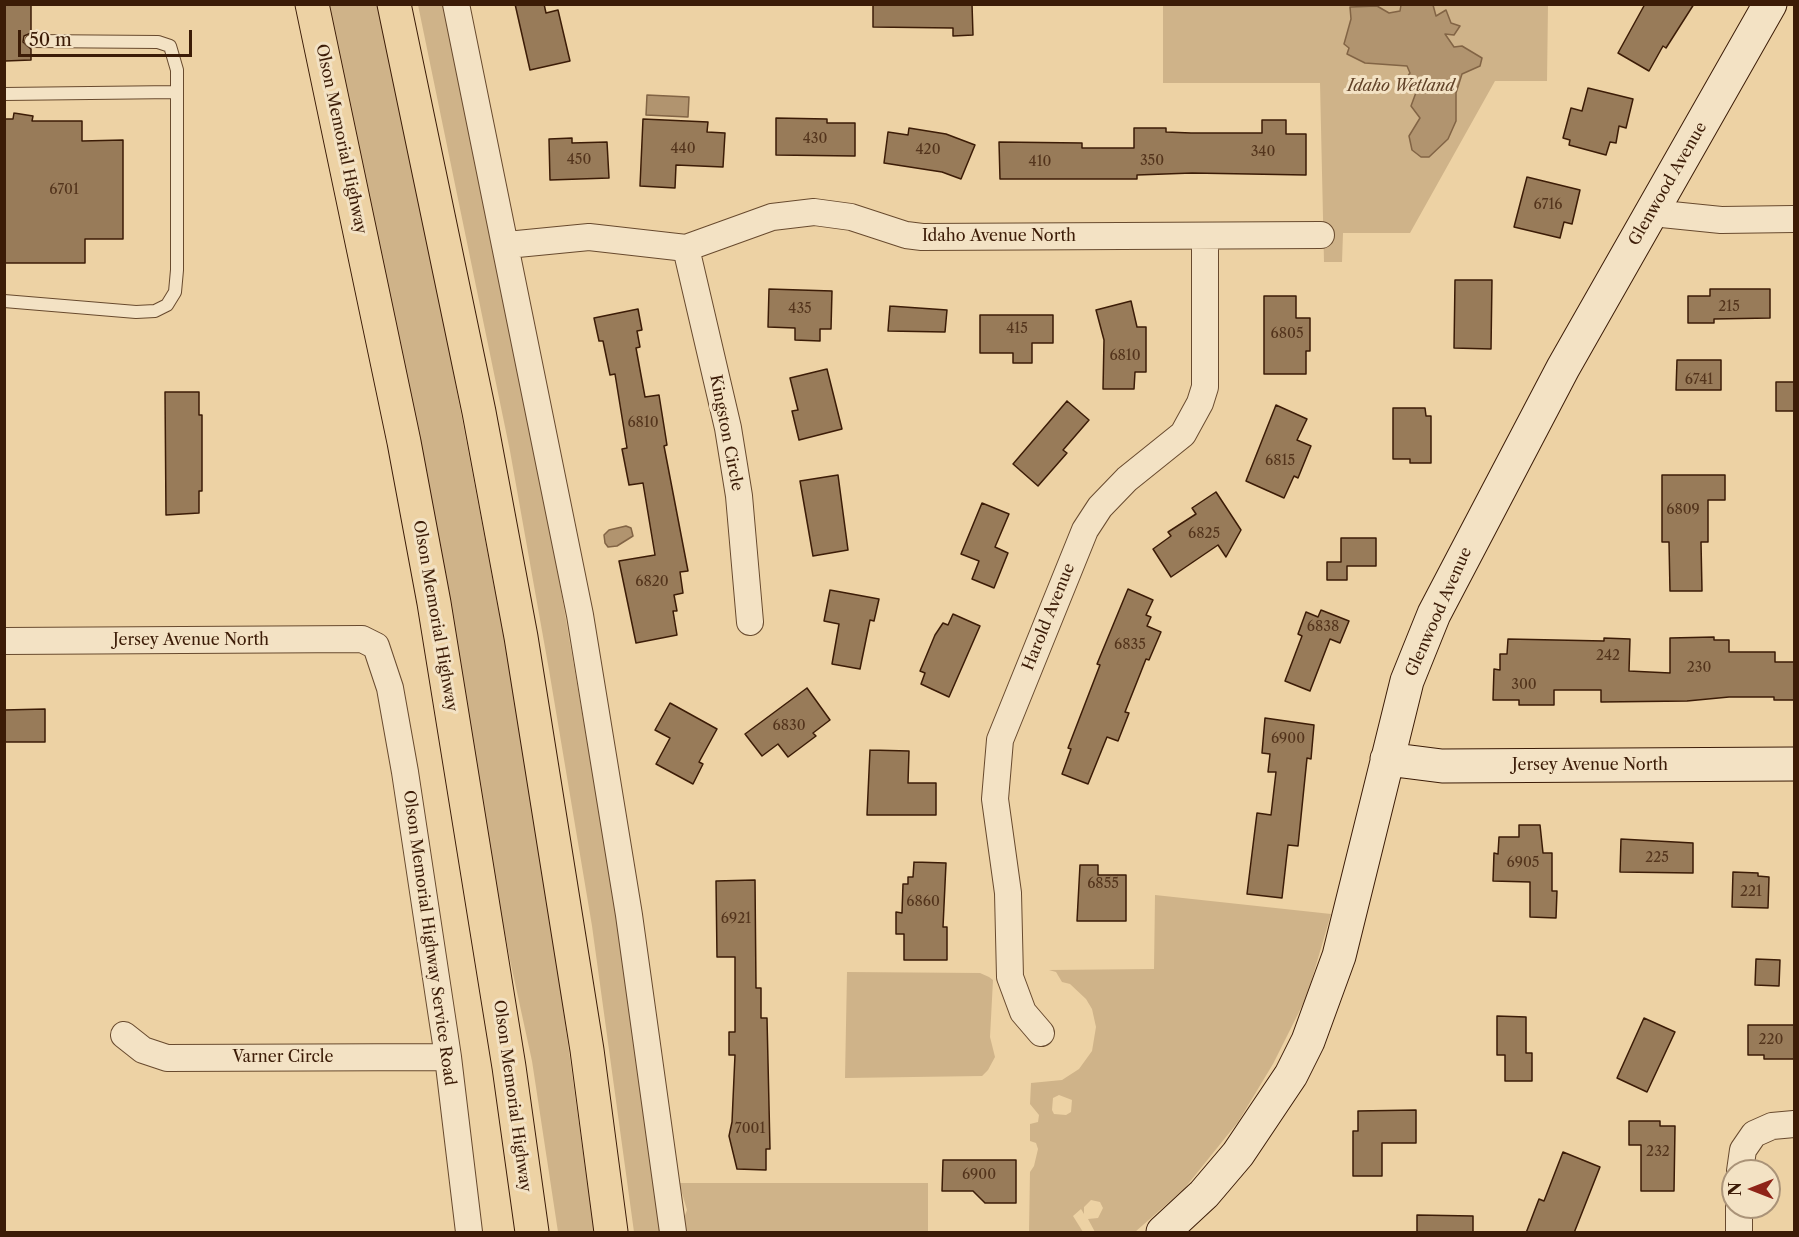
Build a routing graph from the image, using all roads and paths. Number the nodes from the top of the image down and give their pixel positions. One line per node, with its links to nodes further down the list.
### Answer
1 (312, 4): 26 (highway, Olson Memorial Highway)
2 (394, 4): 27 (highway)
3 (456, 4): 12 (street)
4 (1770, 4): 8 (street, Glenwood Avenue)
5 (31, 41): 6 (lane)
6 (176, 92): 7 (lane); 14 (lane)
7 (4, 94)
8 (1652, 213): 9 (street); 18 (street, Glenwood Avenue)
9 (1794, 219)
10 (1321, 235): 11 (street, Idaho Avenue North)
11 (1205, 236): 13 (street, Idaho Avenue North); 20 (street, Harold Avenue)
12 (507, 245): 13 (street, Idaho Avenue North); 28 (street)
13 (686, 248): 15 (street, Kingston Circle)
14 (4, 301)
15 (750, 622)
16 (4, 641): 17 (street, Jersey Avenue North)
17 (376, 646): 22 (street, Olson Memorial Highway Service Road)
18 (1387, 759): 19 (street, Jersey Avenue North); 29 (street, Glenwood Avenue)
19 (1794, 764)
20 (1041, 1033)
21 (124, 1035): 22 (street, Varner Circle)
22 (448, 1057): 25 (street, Olson Memorial Highway Service Road)
23 (1794, 1124): 24 (street)
24 (1742, 1159)
25 (469, 1233)
26 (532, 1233)
27 (611, 1233)
28 (674, 1233)
29 (1163, 1233)

